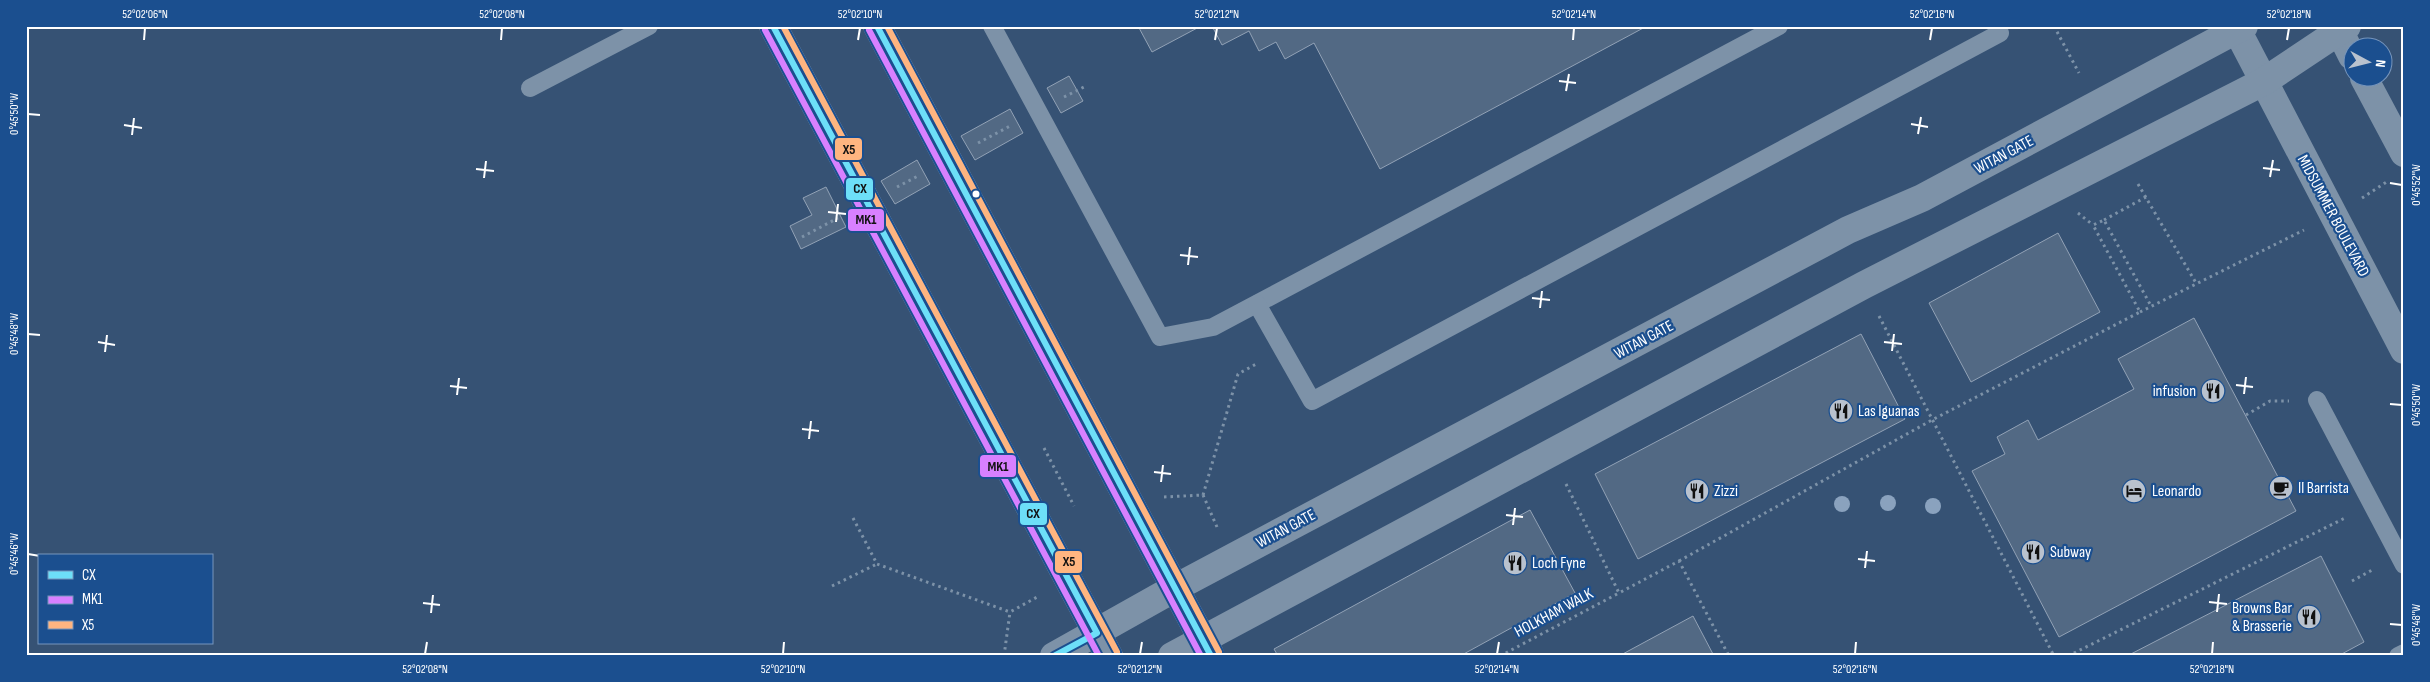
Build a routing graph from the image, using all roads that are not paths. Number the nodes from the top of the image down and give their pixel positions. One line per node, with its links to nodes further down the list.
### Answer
1 (649, 26): 10 (lane)
2 (774, 26): 18 (street)
3 (878, 26): 17 (street)
4 (992, 26): 13 (lane)
5 (1779, 26): 13 (lane)
6 (1997, 26): 13 (lane)
7 (2239, 28): 9 (street, MIDSUMMER BOULEVARD); 17 (street, WITAN GATE)
8 (2341, 28): 9 (street)
9 (2263, 82): 14 (street, MIDSUMMER BOULEVARD); 19 (street)
10 (530, 88)
11 (2369, 88): 12 (street)
12 (2404, 153)
13 (1256, 304)
14 (2404, 350)
15 (2317, 400): 16 (lane)
16 (2404, 564)
17 (1175, 588): 18 (street, WITAN GATE); 19 (street)
18 (1103, 644): 21 (street, WITAN GATE)
19 (1206, 647): 22 (street)
20 (2404, 653): 23 (lane)
21 (1054, 656)
22 (1172, 656)
23 (2398, 656)

